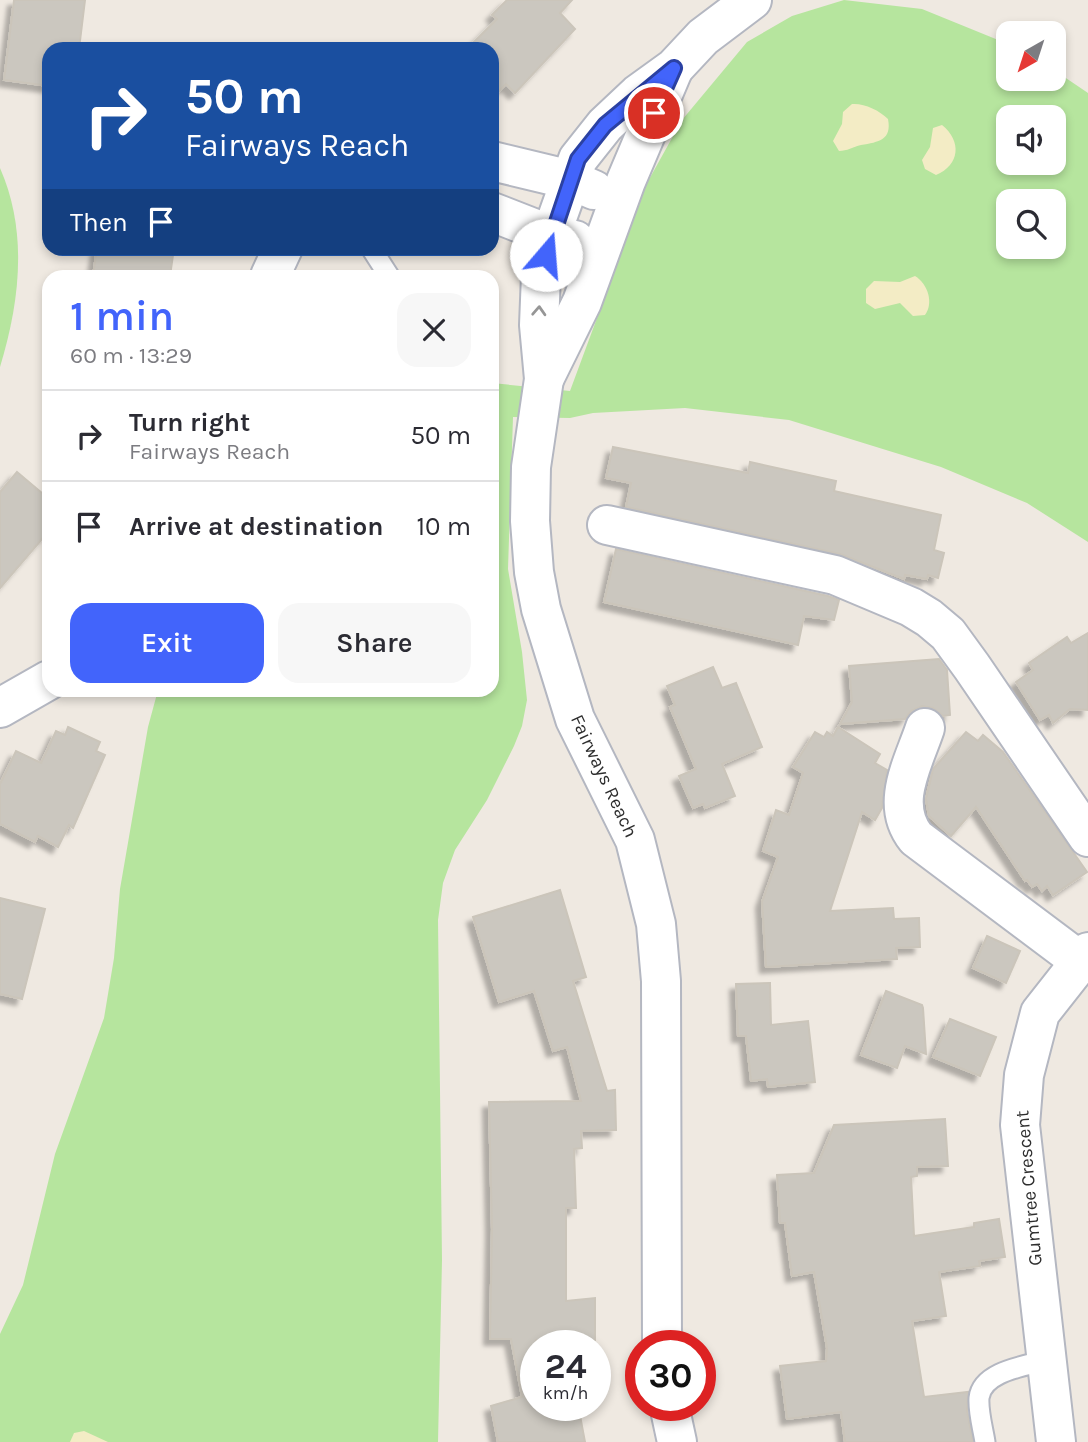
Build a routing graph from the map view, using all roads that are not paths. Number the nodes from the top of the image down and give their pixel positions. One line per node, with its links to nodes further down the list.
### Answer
1 (752, 0): 2 (street, Fairways Reach)
2 (674, 68): 4 (street, Fairways Reach); 5 (street, Fairways Reach)
3 (499, 163): 4 (street)
4 (571, 180): 5 (street); 7 (street, Fairways Reach)
5 (618, 201): 8 (street, Fairways Reach)
6 (499, 215): 7 (street)
7 (551, 235): 8 (street); 9 (street, Fairways Reach, one-way to 7)
8 (601, 246): 9 (street, Fairways Reach)
9 (544, 379): 16 (street, Fairways Reach)
10 (607, 525): 14 (street)
11 (42, 684): 12 (street)
12 (0, 708)
13 (925, 728): 15 (street)
14 (1088, 836)
15 (1084, 956): 17 (street, Gumtree Crescent)
16 (662, 1330)
17 (1047, 1360): 20 (lane); 21 (street, Gumtree Crescent)
18 (672, 1421): 19 (street)
19 (677, 1442)
20 (985, 1442)
21 (1056, 1442)

